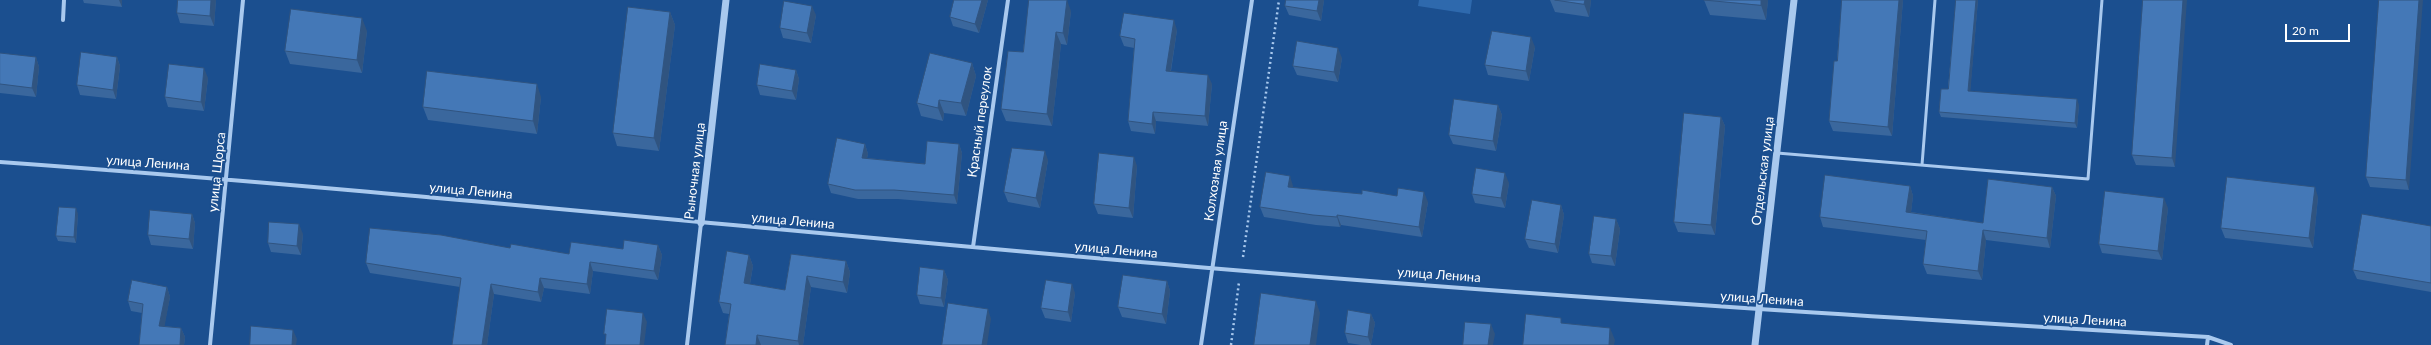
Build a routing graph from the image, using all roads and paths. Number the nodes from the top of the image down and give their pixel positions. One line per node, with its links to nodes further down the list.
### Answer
1 (64, 0): 10 (street)
2 (244, 0): 14 (street, улица Щорса)
3 (726, 0): 15 (street, Рыночная улица)
4 (1008, 0): 16 (street, Красный переулок)
5 (1252, 0): 17 (street, Колхозная улица)
6 (1279, 0): 18 (path)
7 (1794, 0): 11 (street, Отдельская улица)
8 (1935, 0): 13 (lane)
9 (2102, 0): 13 (lane)
10 (63, 20)
11 (1777, 153): 13 (lane); 19 (street, Отдельская улица)
12 (0, 162): 14 (street, улица Ленина)
13 (1922, 165)
14 (227, 179): 15 (street, улица Ленина); 21 (street, улица Щорса)
15 (701, 223): 16 (street, улица Ленина); 22 (street, Рыночная улица)
16 (973, 247): 17 (street, улица Ленина)
17 (1212, 268): 18 (street, улица Ленина); 23 (street, Колхозная улица)
18 (1241, 271): 19 (street, улица Ленина); 24 (path)
19 (1759, 309): 20 (street, улица Ленина); 25 (street, Отдельская улица)
20 (2208, 337): 26 (street); 27 (street, улица Ленина)
21 (210, 345)
22 (686, 345)
23 (1201, 345)
24 (1231, 345)
25 (1755, 345)
26 (2207, 345)
27 (2231, 345)

